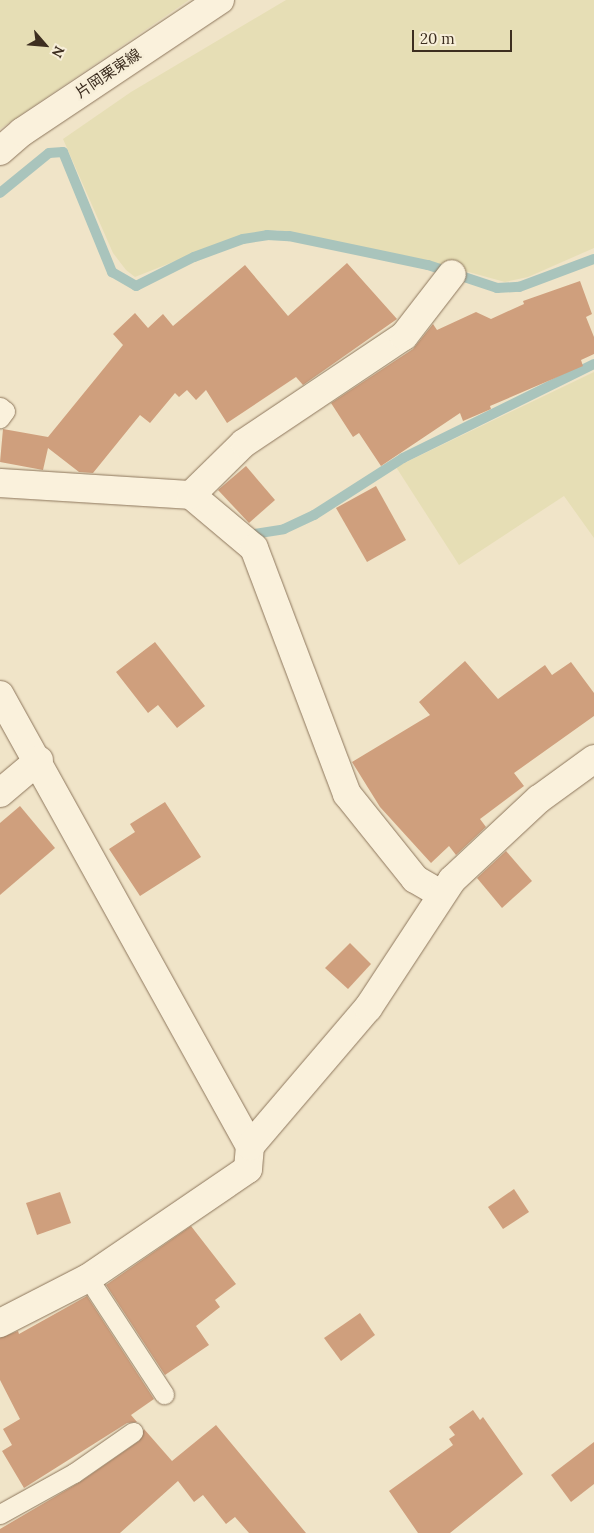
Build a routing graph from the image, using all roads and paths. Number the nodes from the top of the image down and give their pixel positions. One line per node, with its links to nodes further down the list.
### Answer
1 (220, 0): 2 (street, 片岡栗東線)
2 (0, 150)
3 (452, 274): 7 (street)
4 (0, 407): 5 (lane)
5 (0, 418)
6 (0, 482): 7 (street)
7 (191, 495): 12 (street)
8 (0, 695): 10 (street)
9 (594, 759): 12 (street)
10 (39, 760): 11 (street); 13 (street)
11 (0, 793)
12 (441, 894): 13 (street)
13 (250, 1146): 14 (street)
14 (88, 1278): 15 (street); 16 (lane)
15 (0, 1323)
16 (164, 1394)
17 (133, 1432): 18 (lane)
18 (0, 1514)

